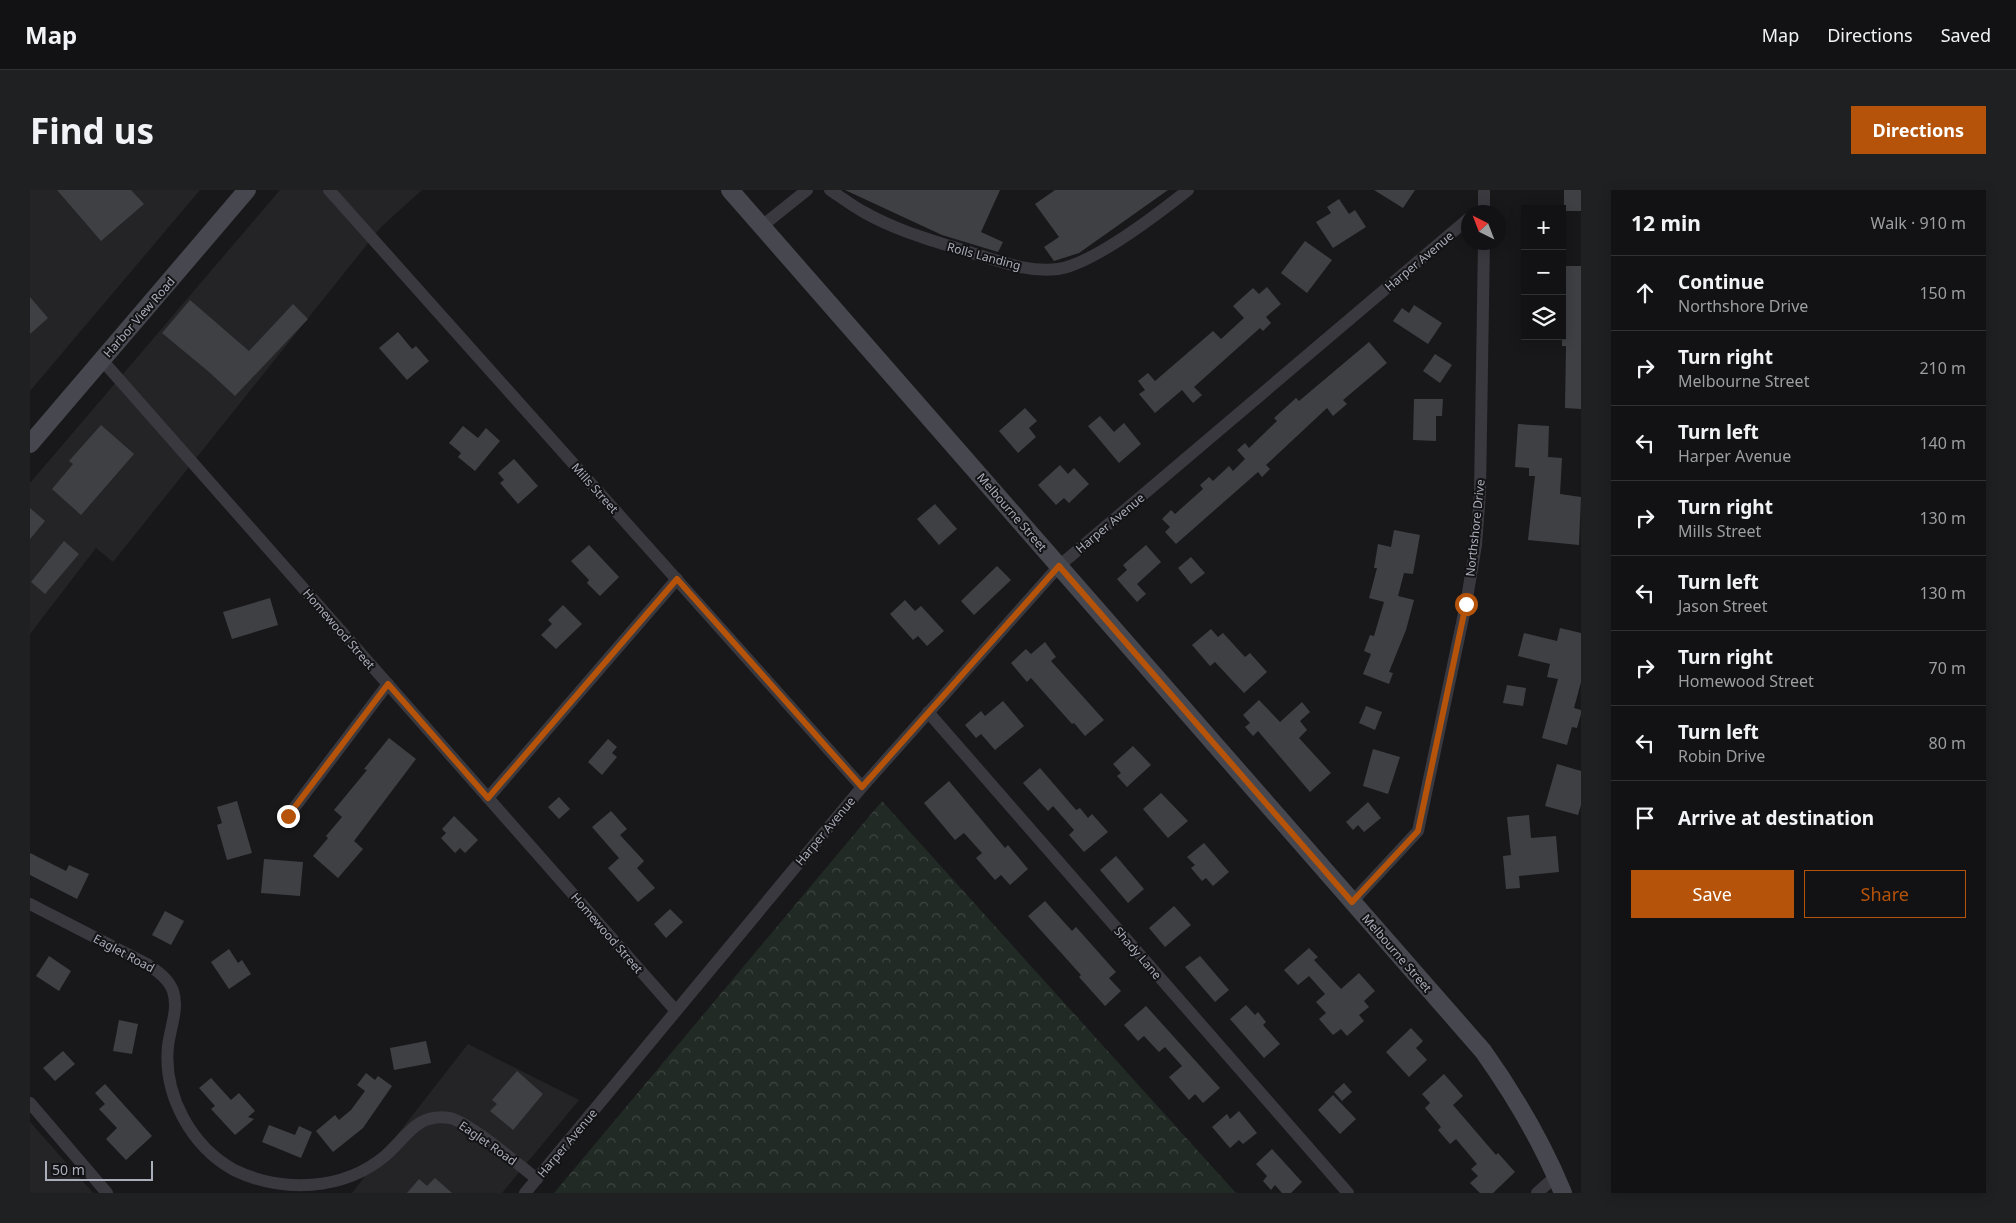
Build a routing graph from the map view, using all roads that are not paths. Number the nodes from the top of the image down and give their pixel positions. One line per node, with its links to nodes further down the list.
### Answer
1 (247, 190): 12 (street, Harbor View Road)
2 (329, 190): 15 (street, Mills Street)
3 (730, 190): 10 (street, Melbourne Street)
4 (807, 190): 10 (street)
5 (830, 190): 6 (street, Rolls Landing)
6 (1188, 190)
7 (1484, 190): 8 (street)
8 (1482, 205)
9 (1461, 225): 14 (street, Harper Avenue)
10 (762, 226): 14 (street, Melbourne Street)
11 (1484, 250): 21 (street, Northshore Drive)
12 (102, 360): 13 (street, Harbor View Road); 16 (street, Homewood Street)
13 (30, 444)
14 (1059, 566): 17 (street, Harper Avenue); 21 (street, Melbourne Street)
15 (677, 579): 18 (street, Mills Street); 19 (street)
16 (388, 684): 19 (street, Homewood Street); 20 (street)
17 (928, 712): 18 (street, Harper Avenue); 29 (street, Shady Lane)
18 (862, 787): 23 (street, Harper Avenue)
19 (488, 798): 23 (street, Homewood Street)
20 (288, 816)
21 (1352, 902): 25 (street, Melbourne Street)
22 (30, 904): 26 (street, Eaglet Road)
23 (676, 1011): 26 (street, Harper Avenue)
24 (30, 1103): 27 (street)
25 (1556, 1176): 30 (street); 31 (street, Melbourne Street)
26 (537, 1179): 28 (street, Harper Avenue)
27 (107, 1193)
28 (525, 1193)
29 (1348, 1193)
30 (1537, 1193)
31 (1562, 1193)

